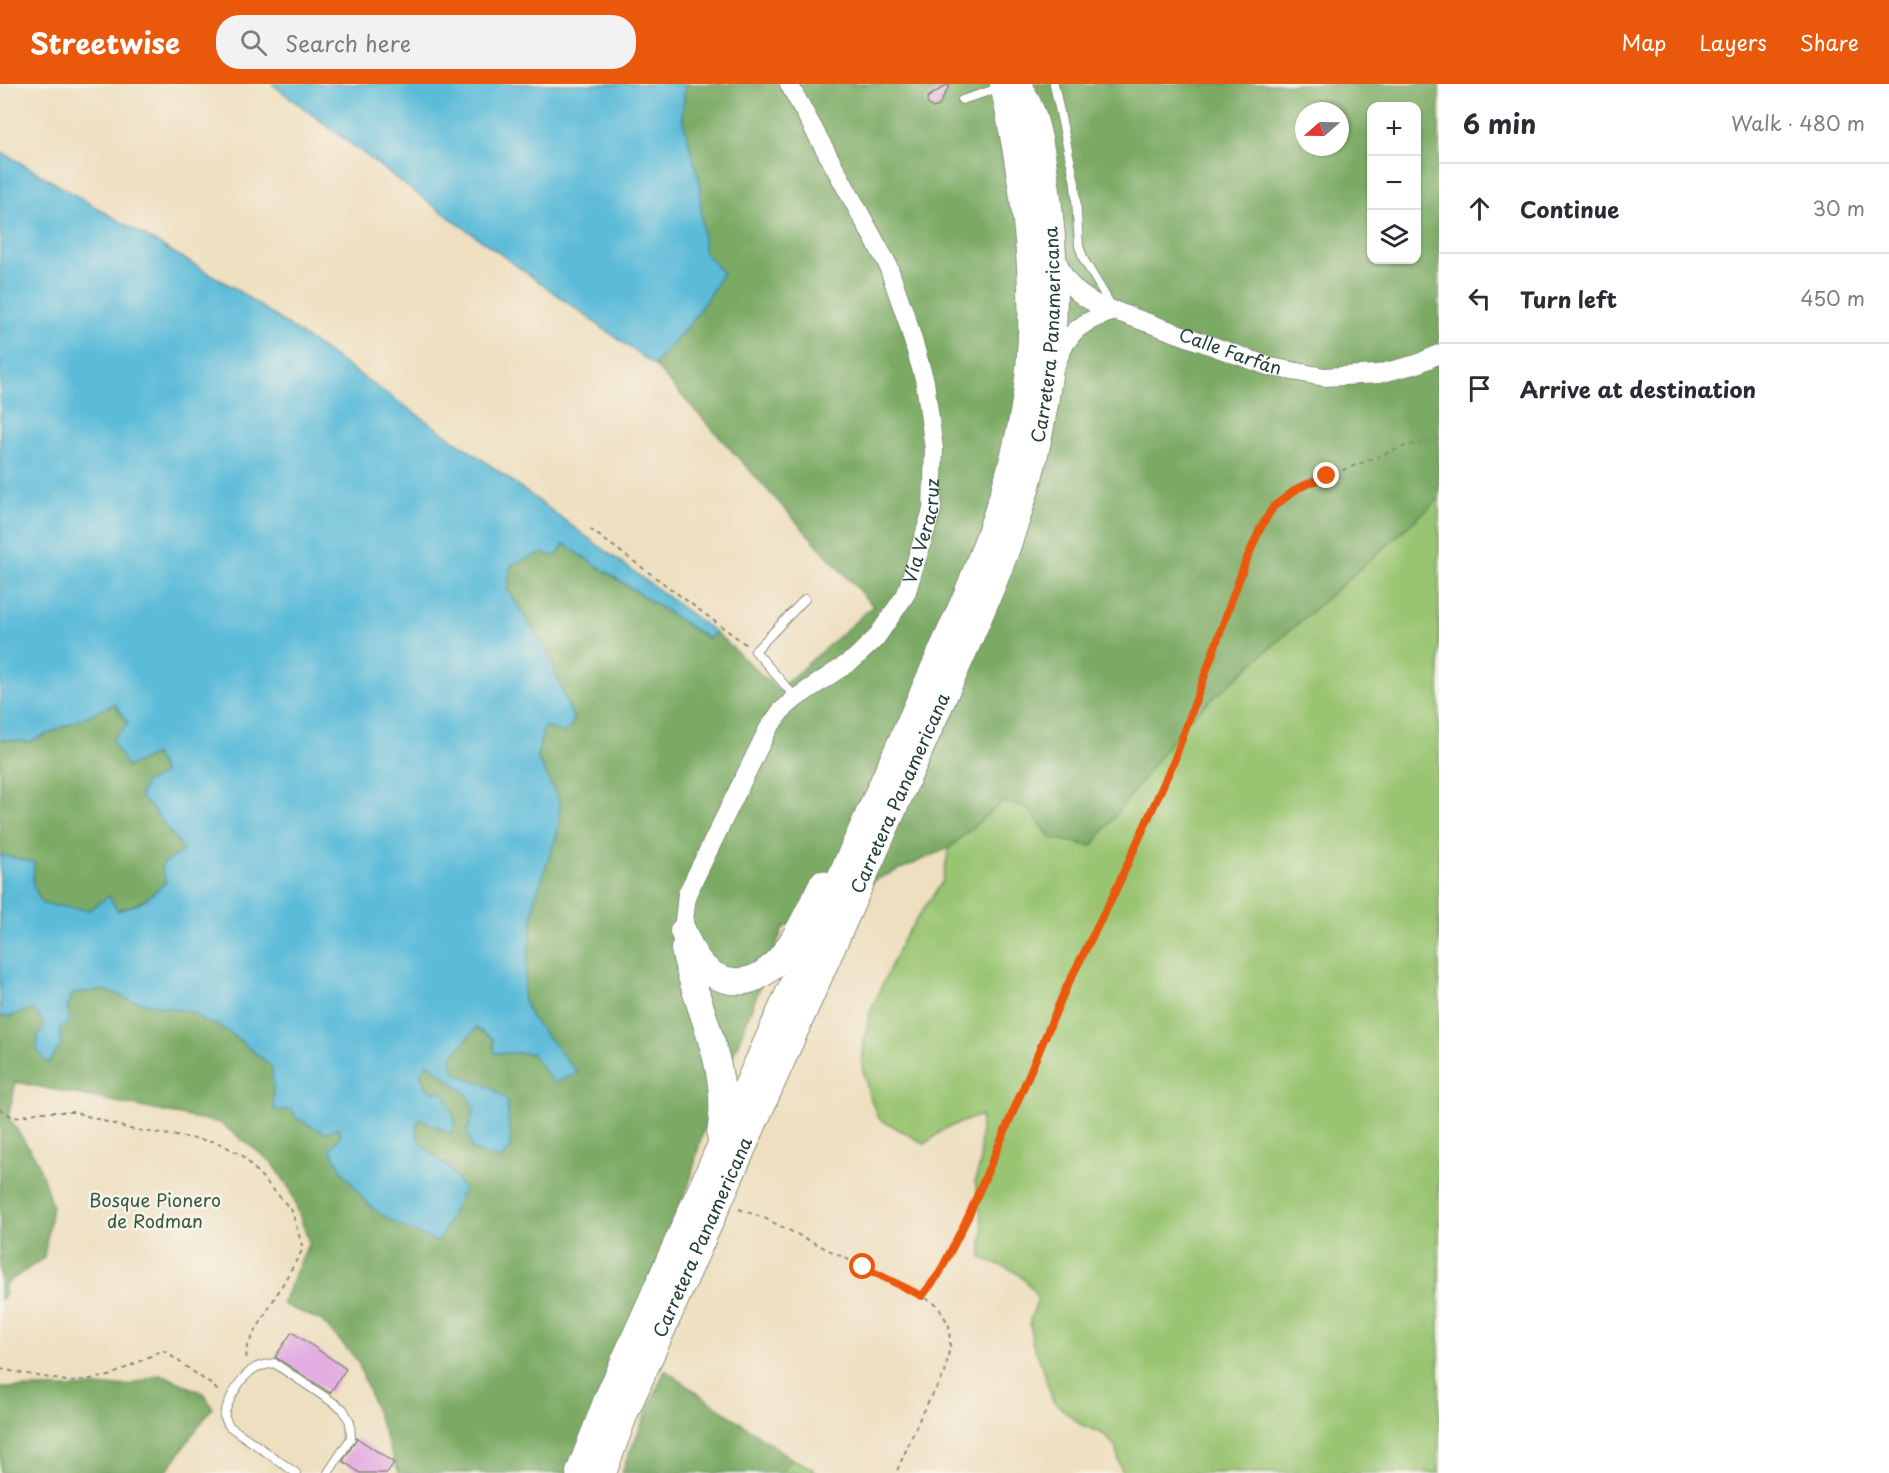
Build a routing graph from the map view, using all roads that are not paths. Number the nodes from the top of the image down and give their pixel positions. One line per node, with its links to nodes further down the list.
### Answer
1 (789, 84): 10 (street, Vía Veracruz)
2 (1054, 84): 6 (lane)
3 (1009, 85): 4 (lane); 5 (highway, Carretera Panamericana); 11 (highway, Carretera Panamericana)
4 (962, 100)
5 (1054, 249): 6 (street, Calle Farfán); 8 (highway, Carretera Panamericana)
6 (1115, 310): 7 (street, Calle Farfán); 8 (street)
7 (1439, 354)
8 (1048, 391): 17 (highway, Carretera Panamericana)
9 (805, 599): 10 (lane)
10 (796, 698): 12 (street, Vía Veracruz)
11 (907, 731): 12 (highway); 13 (highway, Carretera Panamericana)
12 (683, 931): 13 (highway)
13 (716, 1156): 16 (highway, Carretera Panamericana)
14 (296, 1473): 15 (lane)
15 (328, 1473)
16 (579, 1473)
17 (603, 1473)

